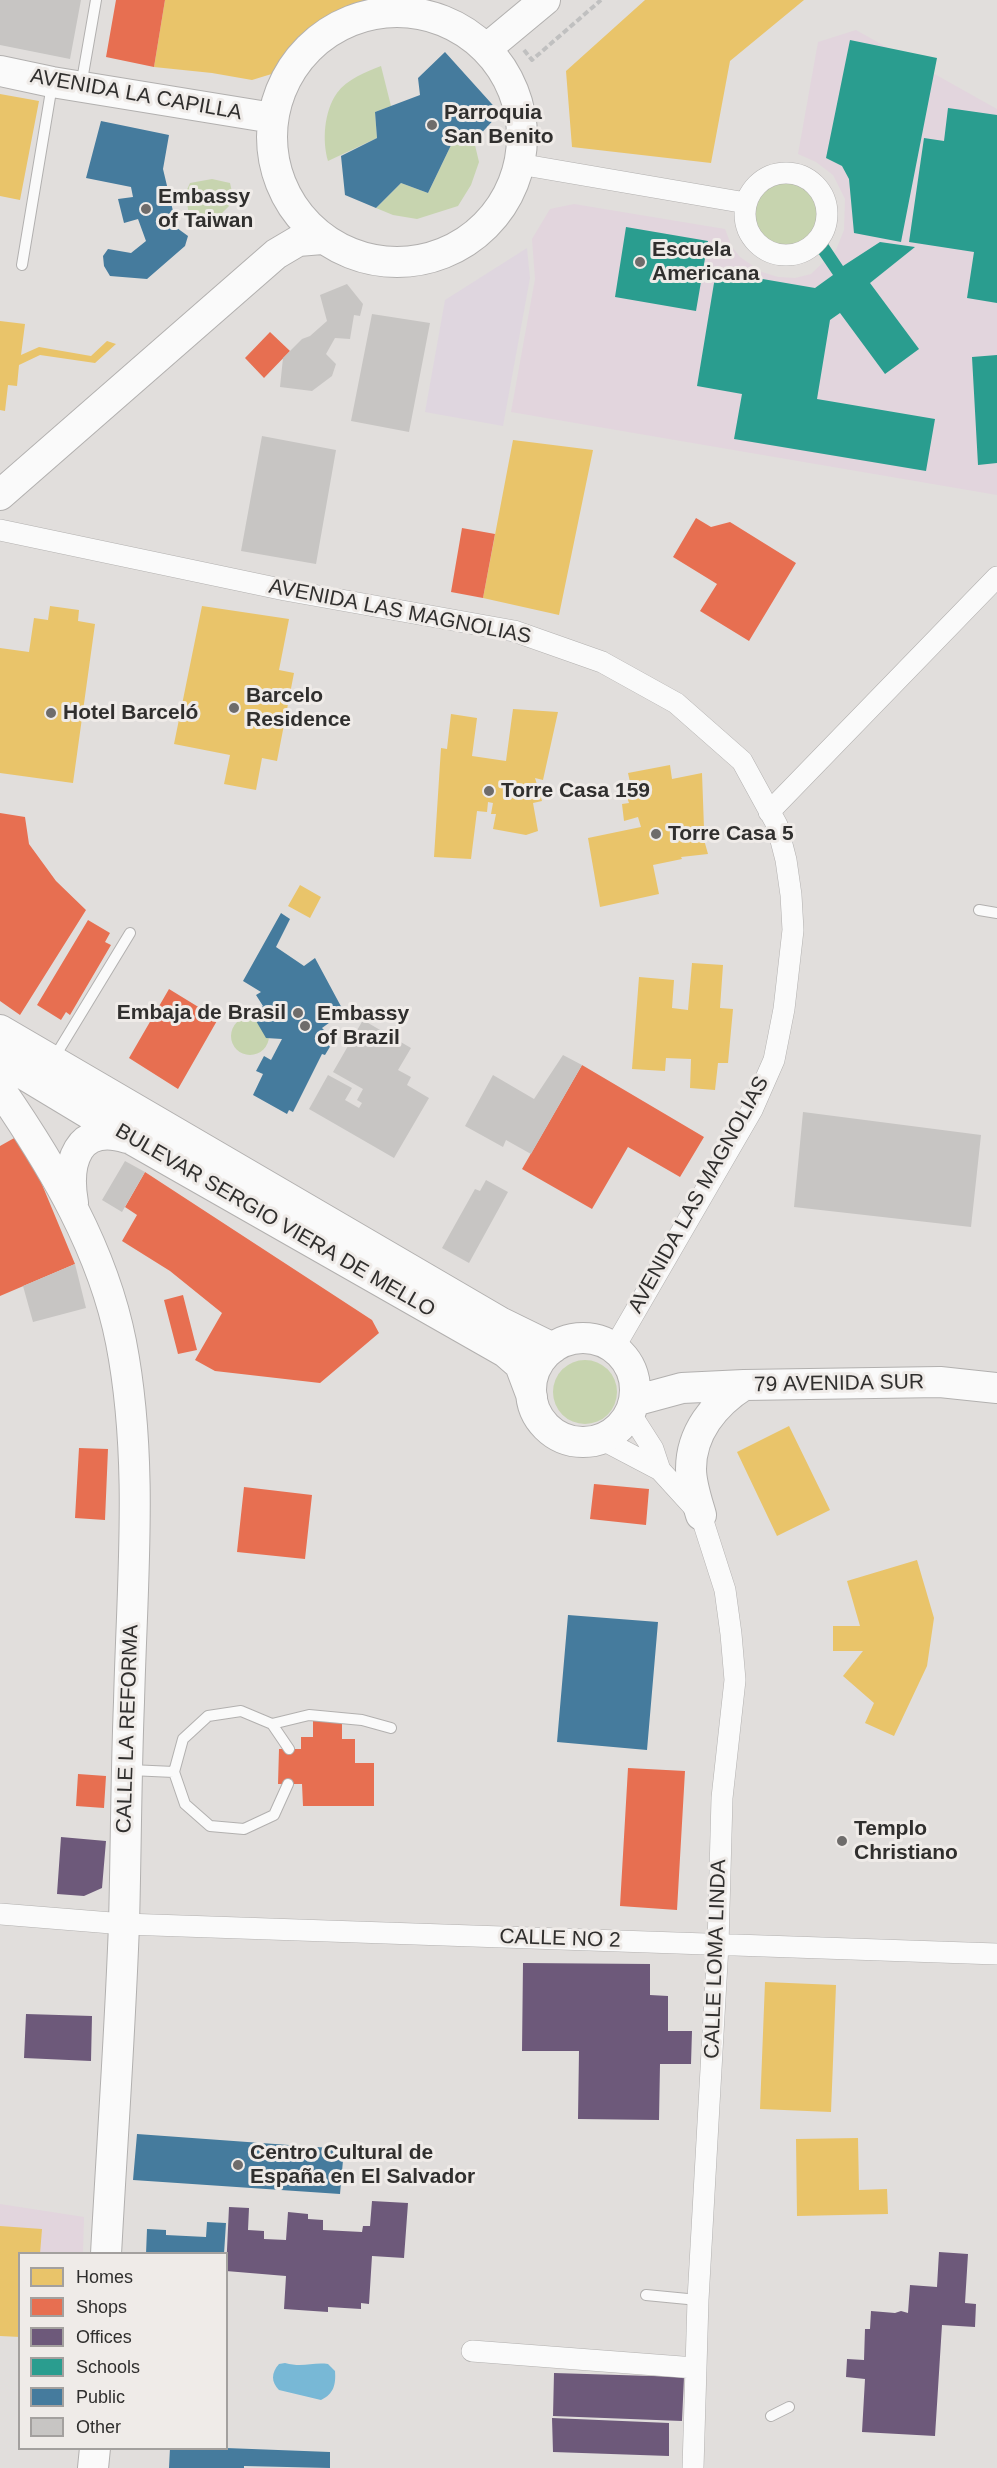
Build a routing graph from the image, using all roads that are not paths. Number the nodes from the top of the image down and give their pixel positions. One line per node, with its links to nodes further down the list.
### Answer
1 (96, 0): 6 (lane)
2 (545, 0): 3 (street)
3 (486, 49): 7 (street); 8 (street)
4 (0, 71): 5 (street, AVENIDA LA CAPILLA)
5 (52, 82): 6 (street, AVENIDA LA CAPILLA); 13 (lane)
6 (81, 87): 7 (street, AVENIDA LA CAPILLA)
7 (273, 118): 9 (street)
8 (519, 164): 10 (street); 11 (street)
9 (288, 200): 11 (street); 12 (street)
10 (746, 203)
11 (322, 239): 12 (street)
12 (276, 254): 14 (street)
13 (22, 265)
14 (0, 495)
15 (0, 530): 17 (street, AVENIDA LAS MAGNOLIAS)
16 (997, 577): 17 (street)
17 (770, 812): 28 (street, AVENIDA LAS MAGNOLIAS)
18 (980, 910): 19 (lane)
19 (997, 912)
20 (129, 933): 23 (lane)
21 (0, 1030): 23 (street, BULEVAR SERGIO VIERA DE MELLO)
22 (0, 1060): 25 (street, BULEVAR SERGIO VIERA DE MELLO)
23 (52, 1061): 27 (street, BULEVAR SERGIO VIERA DE MELLO)
24 (0, 1089): 26 (street, CALLE LA REFORMA)
25 (130, 1139): 26 (street, CALLE LA REFORMA); 32 (street, BULEVAR SERGIO VIERA DE MELLO)
26 (75, 1212): 40 (street, CALLE LA REFORMA)
27 (553, 1348): 28 (street); 32 (street)
28 (620, 1354): 30 (street, 79 AVENIDA SUR); 33 (street)
29 (744, 1385): 30 (street, 79 AVENIDA SUR); 31 (street, 79 AVENIDA SUR); 36 (street)
30 (682, 1388): 33 (street, 79 AVENIDA SUR)
31 (997, 1388)
32 (532, 1398): 34 (street)
33 (632, 1407): 34 (street); 35 (street, CALLE LOMA LINDA)
34 (601, 1440): 35 (street, CALLE LOMA LINDA)
35 (660, 1470): 36 (street, CALLE LOMA LINDA)
36 (701, 1515): 45 (street, CALLE LOMA LINDA)
37 (272, 1724): 38 (lane); 39 (lane); 41 (lane)
38 (391, 1728)
39 (289, 1749)
40 (127, 1770): 41 (lane); 44 (street, CALLE LA REFORMA)
41 (174, 1772): 42 (lane)
42 (288, 1784)
43 (0, 1914): 44 (street, CALLE NO 2)
44 (124, 1924): 45 (street, CALLE NO 2); 47 (street, CALLE LA REFORMA)
45 (718, 1945): 46 (street, CALLE NO 2); 49 (street, CALLE LOMA LINDA)
46 (997, 1954)
47 (106, 2252)
48 (646, 2295): 49 (lane)
49 (698, 2300): 51 (street, CALLE LOMA LINDA)
50 (472, 2351): 51 (street)
51 (695, 2368): 56 (street, CALLE LOMA LINDA)
52 (789, 2407): 53 (lane)
53 (771, 2416)
54 (95, 2450): 55 (street)
55 (93, 2468)
56 (693, 2468)

